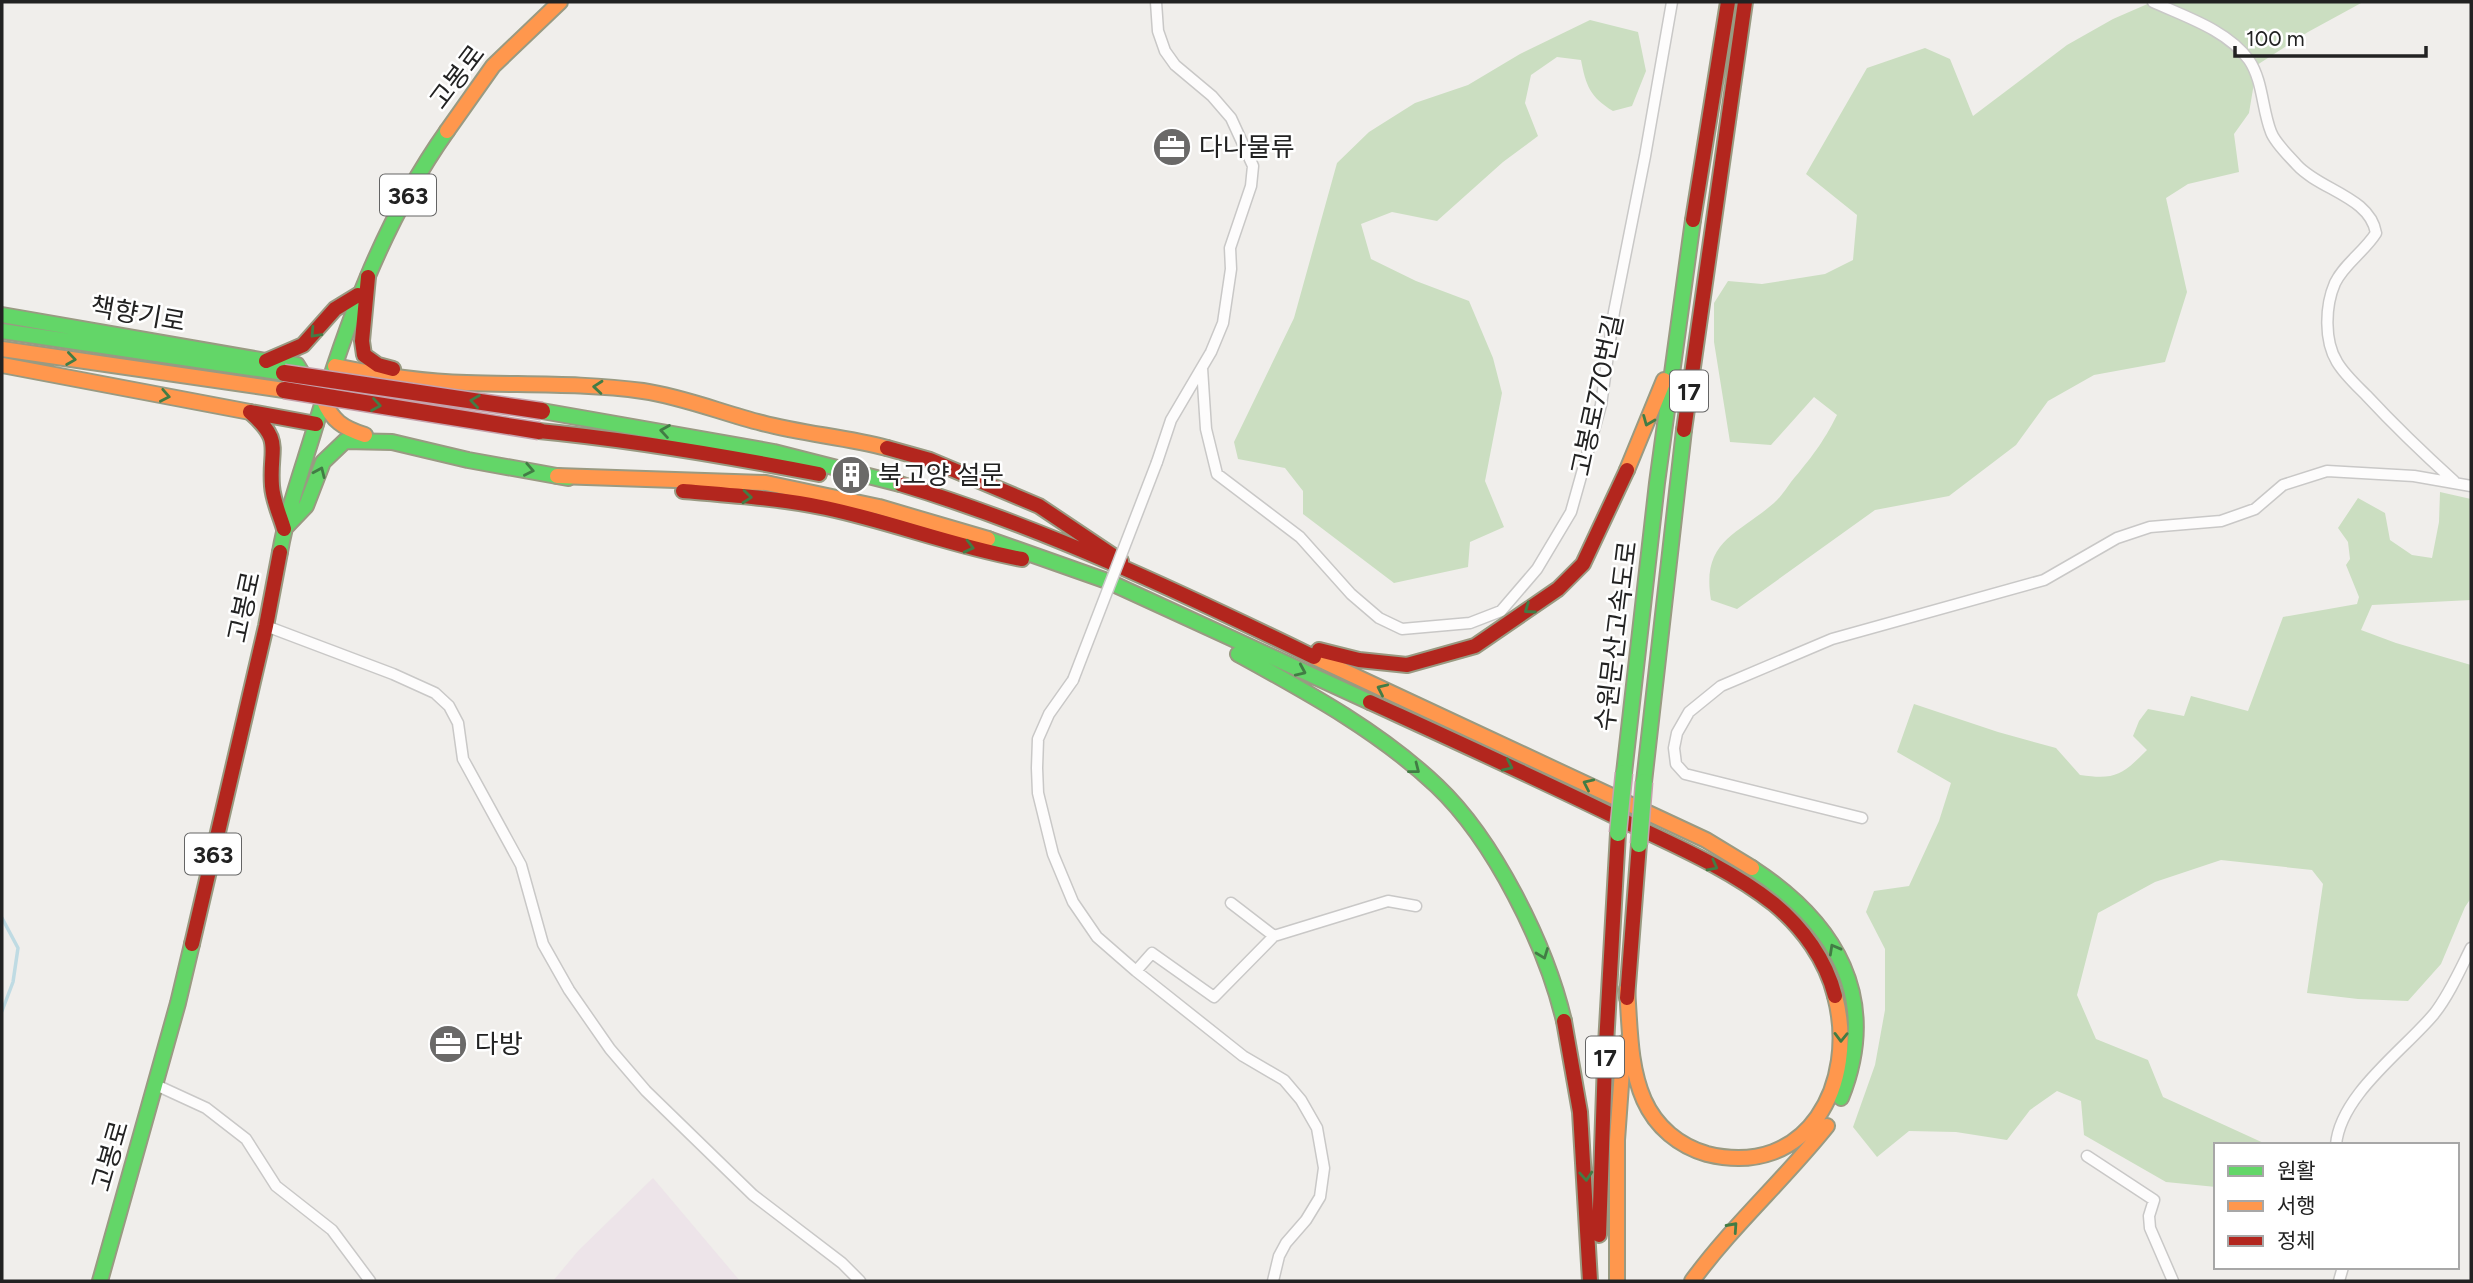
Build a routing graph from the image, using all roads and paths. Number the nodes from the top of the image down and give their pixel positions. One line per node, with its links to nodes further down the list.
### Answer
1 (560, 2): 7 (main road, 고봉로 / 363)
2 (1156, 2): 16 (street)
3 (1672, 2): 16 (street, 고봉로770번길)
4 (1728, 2): 12 (main road, 수원문산고속도로 / 17)
5 (1745, 2): 38 (main road, 수원문산고속도로 / 17, bridge)
6 (2153, 2): 23 (street)
7 (368, 277): 8 (main road, 고봉로 / 363); 17 (main road)
8 (358, 295): 13 (main road, one-way to 13); 15 (main road, 고봉로 / 363)
9 (2, 315): 13 (main road, 책향기로)
10 (2, 331): 28 (main road, one-way to 10, bridge)
11 (2, 349): 20 (main road, one-way to 20, bridge)
12 (1674, 358): 30 (main road, one-way to 30); 47 (main road, 수원문산고속도로 / 17, bridge)
13 (266, 362): 19 (main road, 책향기로)
14 (2, 365): 18 (main road, one-way to 18)
15 (335, 366): 17 (main road); 19 (main road, 고봉로 / 363)
16 (1202, 368): 37 (street, bridge)
17 (465, 383): 28 (main road, one-way to 17)
18 (250, 412): 19 (main road); 25 (main road)
19 (319, 413): 21 (main road); 25 (main road, 고봉로 / 363)
20 (573, 436): 26 (main road); 27 (main road)
21 (392, 442): 22 (main road, one-way to 22); 25 (main road, one-way to 21)
22 (557, 476): 26 (main road); 27 (main road, one-way to 27)
23 (2455, 482): 24 (street); 32 (street)
24 (2471, 486)
25 (284, 529): 31 (main road, 고봉로 / 363)
26 (1010, 545): 27 (main road)
27 (1060, 565): 29 (main road)
28 (1150, 581): 30 (main road)
29 (1128, 593): 38 (main road, one-way to 38); 46 (main road, one-way to 46)
30 (1216, 609): 49 (main road, one-way to 30)
31 (266, 626): 39 (main road, 고봉로 / 363); 44 (street)
32 (1862, 818)
33 (1231, 903): 35 (street)
34 (1416, 906): 35 (street)
35 (1274, 936): 37 (street)
36 (2471, 948): 40 (street)
37 (1136, 971): 45 (street)
38 (1628, 989): 48 (main road, 수원문산고속도로 / 17)
39 (156, 1085): 42 (main road, 고봉로 / 363); 43 (street)
40 (2337, 1143)
41 (2087, 1156): 50 (street)
42 (100, 1281)
43 (370, 1281)
44 (860, 1281)
45 (1273, 1281)
46 (1590, 1281)
47 (1598, 1281)
48 (1617, 1281)
49 (1692, 1281)
50 (2173, 1281)

